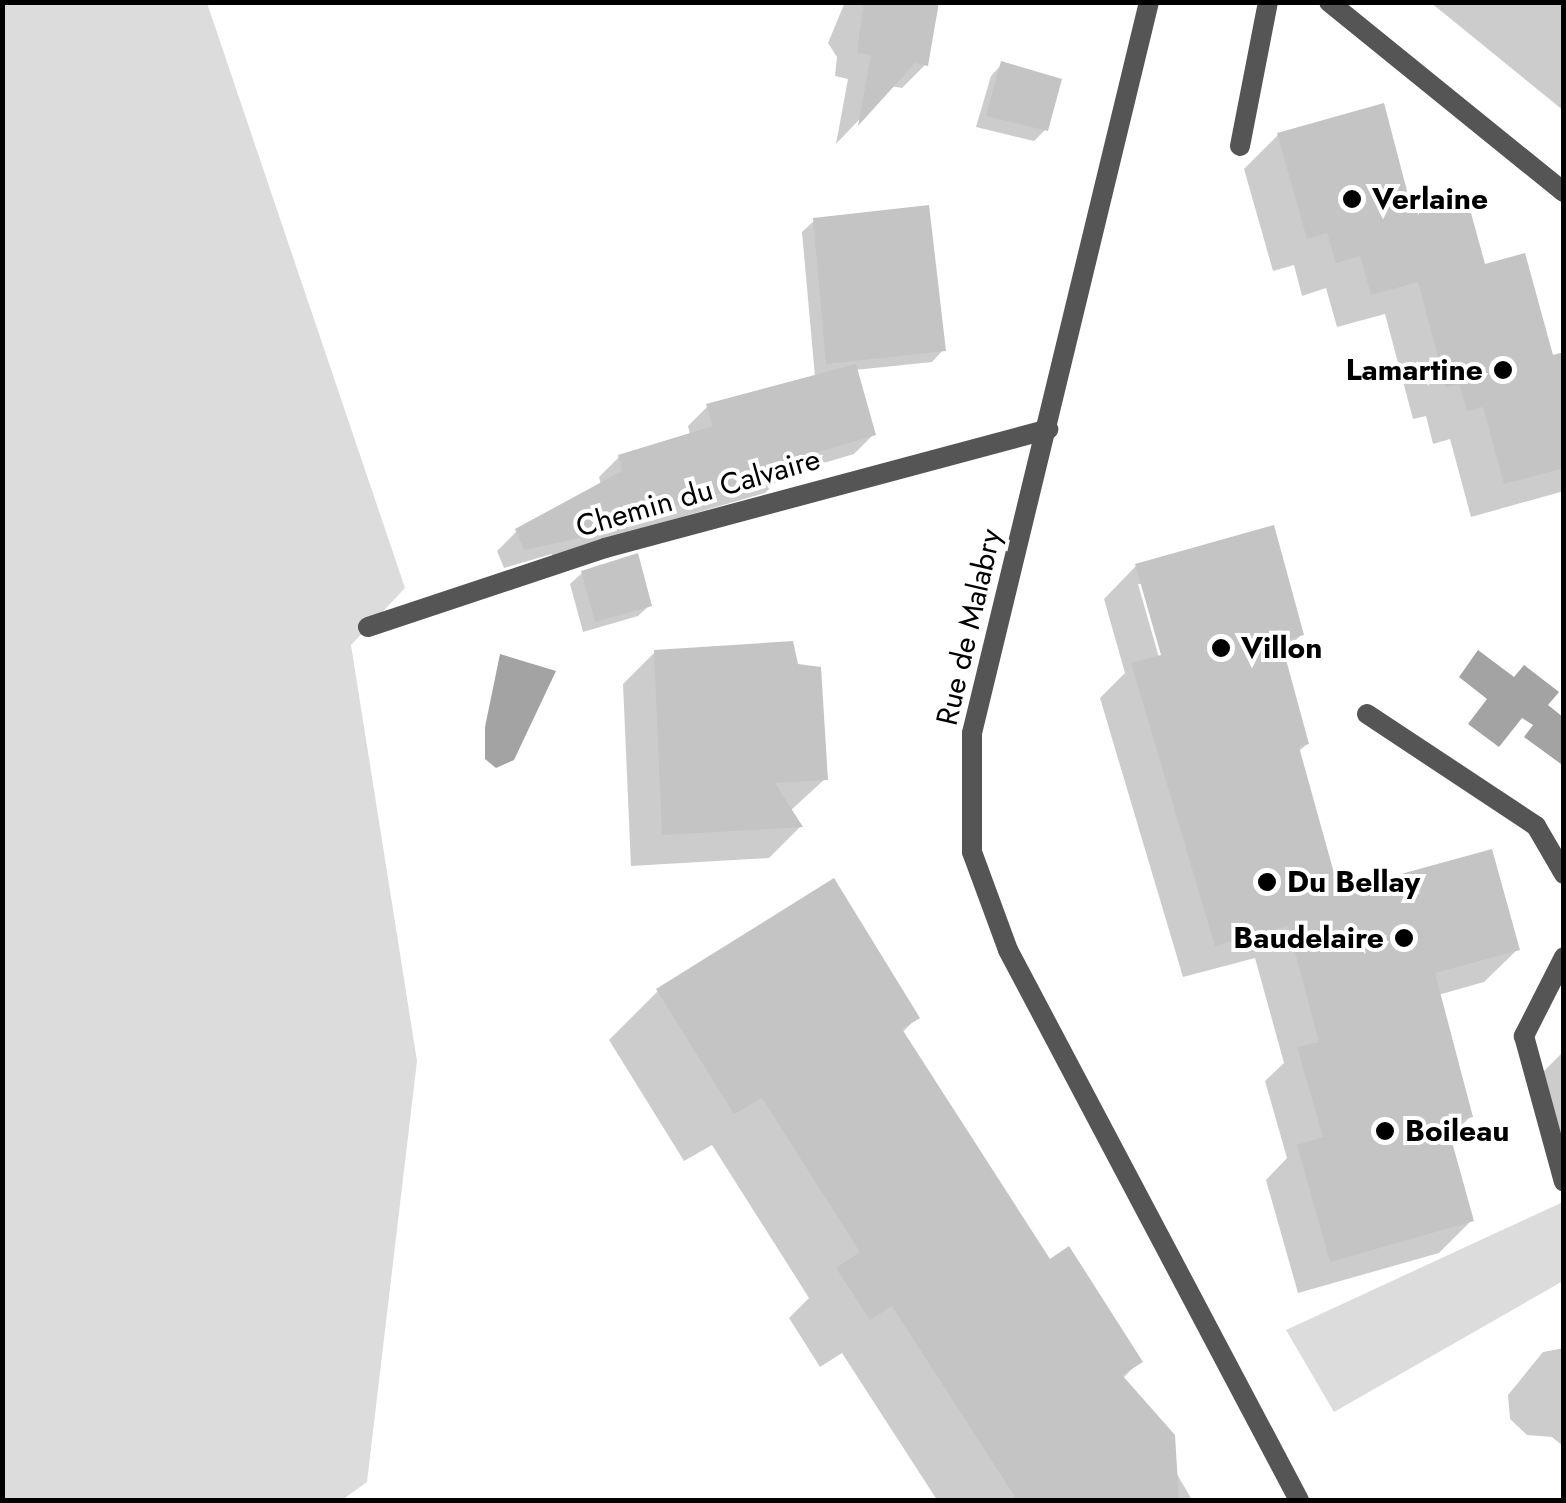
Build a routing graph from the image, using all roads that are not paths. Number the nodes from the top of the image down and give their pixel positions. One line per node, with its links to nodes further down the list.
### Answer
1 (1149, 2): 6 (street, Rue de Malabry)
2 (1268, 2): 4 (street)
3 (1329, 2): 5 (street)
4 (1240, 146)
5 (1564, 192)
6 (1048, 429): 7 (street, Chemin du Calvaire); 12 (street, Rue de Malabry)
7 (368, 627)
8 (1367, 714): 9 (street)
9 (1564, 874)
10 (1564, 957): 11 (street)
11 (1564, 1182)
12 (1299, 1500)

